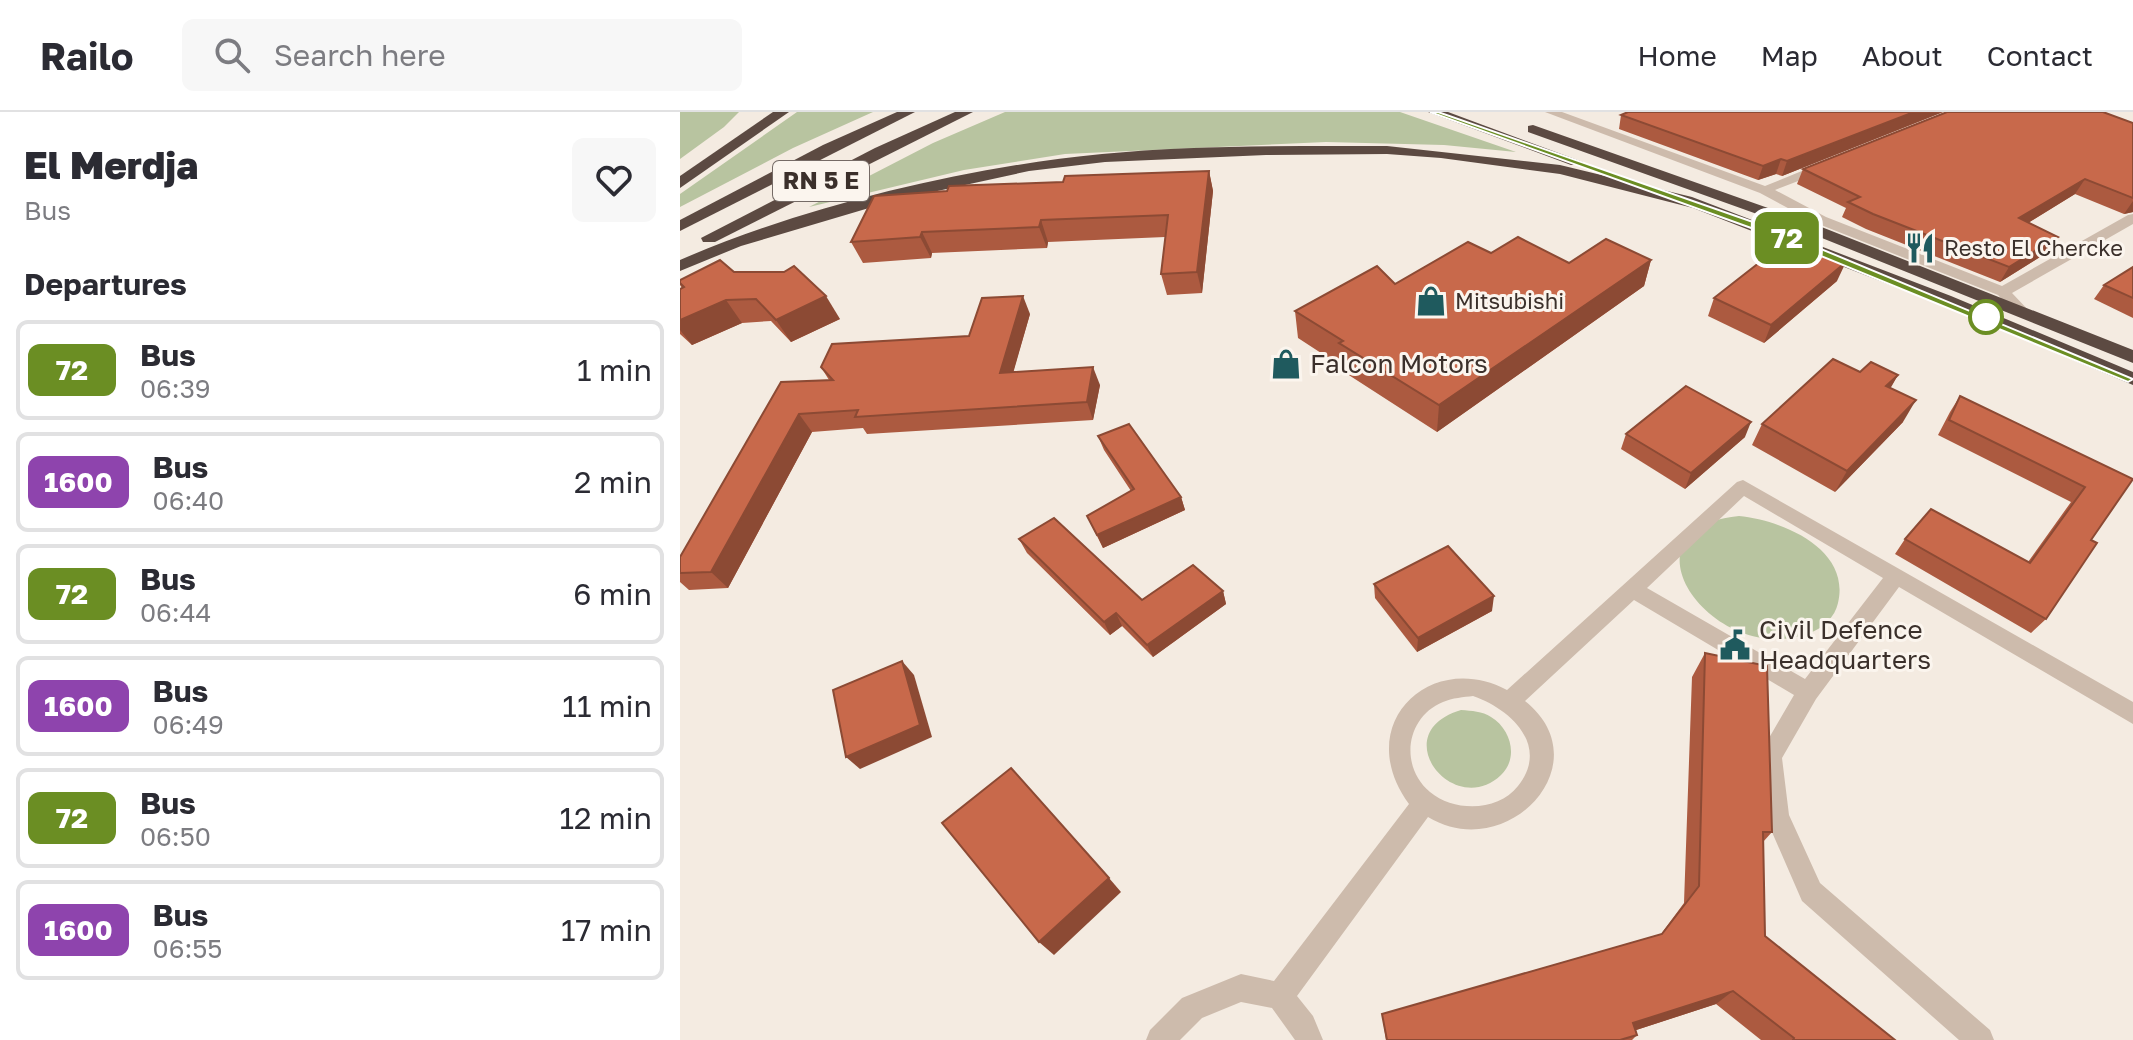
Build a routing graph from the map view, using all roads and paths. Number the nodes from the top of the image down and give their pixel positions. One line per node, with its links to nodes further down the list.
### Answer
1 (782, 112): 8 (highway)
2 (908, 112): 12 (highway, RN 5 E)
3 (966, 112): 13 (highway, RN 5 E)
4 (1435, 112): 10 (highway)
5 (1483, 112): 16 (highway)
6 (1551, 112): 9 (street)
7 (1835, 162): 9 (street)
8 (680, 183)
9 (1765, 190): 15 (street)
10 (1699, 205): 14 (highway); 18 (highway)
11 (2133, 218): 15 (street)
12 (680, 226)
13 (680, 257)
14 (680, 266)
15 (2003, 292): 16 (street)
16 (2023, 313): 17 (highway)
17 (2133, 357)
18 (2133, 379)
19 (1896, 576): 20 (street); 21 (street); 23 (street)
20 (1632, 589): 21 (street); 22 (street)
21 (1808, 692): 28 (street)
22 (1511, 700): 24 (street); 24 (street)
23 (2133, 714)
24 (1425, 802): 25 (street)
25 (1280, 996): 26 (street); 27 (street)
26 (1160, 1040)
27 (1309, 1040)
28 (1980, 1040)

